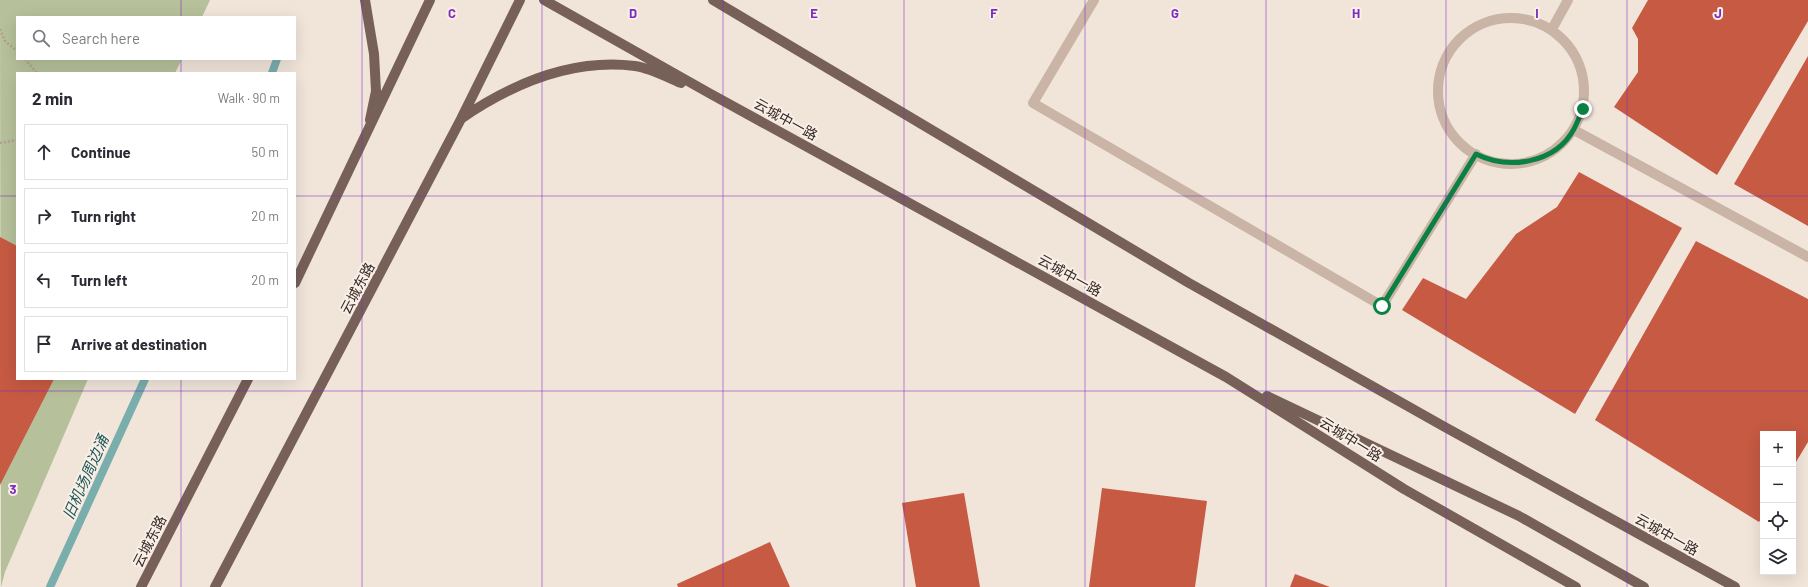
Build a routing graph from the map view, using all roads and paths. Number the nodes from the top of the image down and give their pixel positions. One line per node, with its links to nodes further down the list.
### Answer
1 (365, 0): 16 (main road)
2 (430, 0): 16 (main road)
3 (520, 0): 14 (main road, 云城东路)
4 (544, 0): 13 (main road, 云城中一路)
5 (713, 0): 28 (main road, 云城中一路)
6 (1094, 0): 19 (street)
7 (1568, 0): 9 (street)
8 (0, 29): 10 (path)
9 (1552, 29): 15 (street); 19 (street)
10 (16, 50)
11 (26, 60): 12 (path)
12 (36, 72)
13 (709, 93): 14 (main road); 22 (main road, 云城中一路)
14 (461, 119): 25 (main road, 云城东路)
15 (1574, 130): 19 (street); 20 (street)
16 (366, 136): 21 (main road)
17 (16, 140): 18 (path)
18 (0, 143)
19 (1476, 154)
20 (1808, 257)
21 (296, 282)
22 (1226, 376): 26 (main road, 云城中一路); 27 (main road)
23 (247, 380): 24 (main road, 云城东路)
24 (141, 587)
25 (215, 587)
26 (1576, 587)
27 (1644, 587)
28 (1735, 587)

